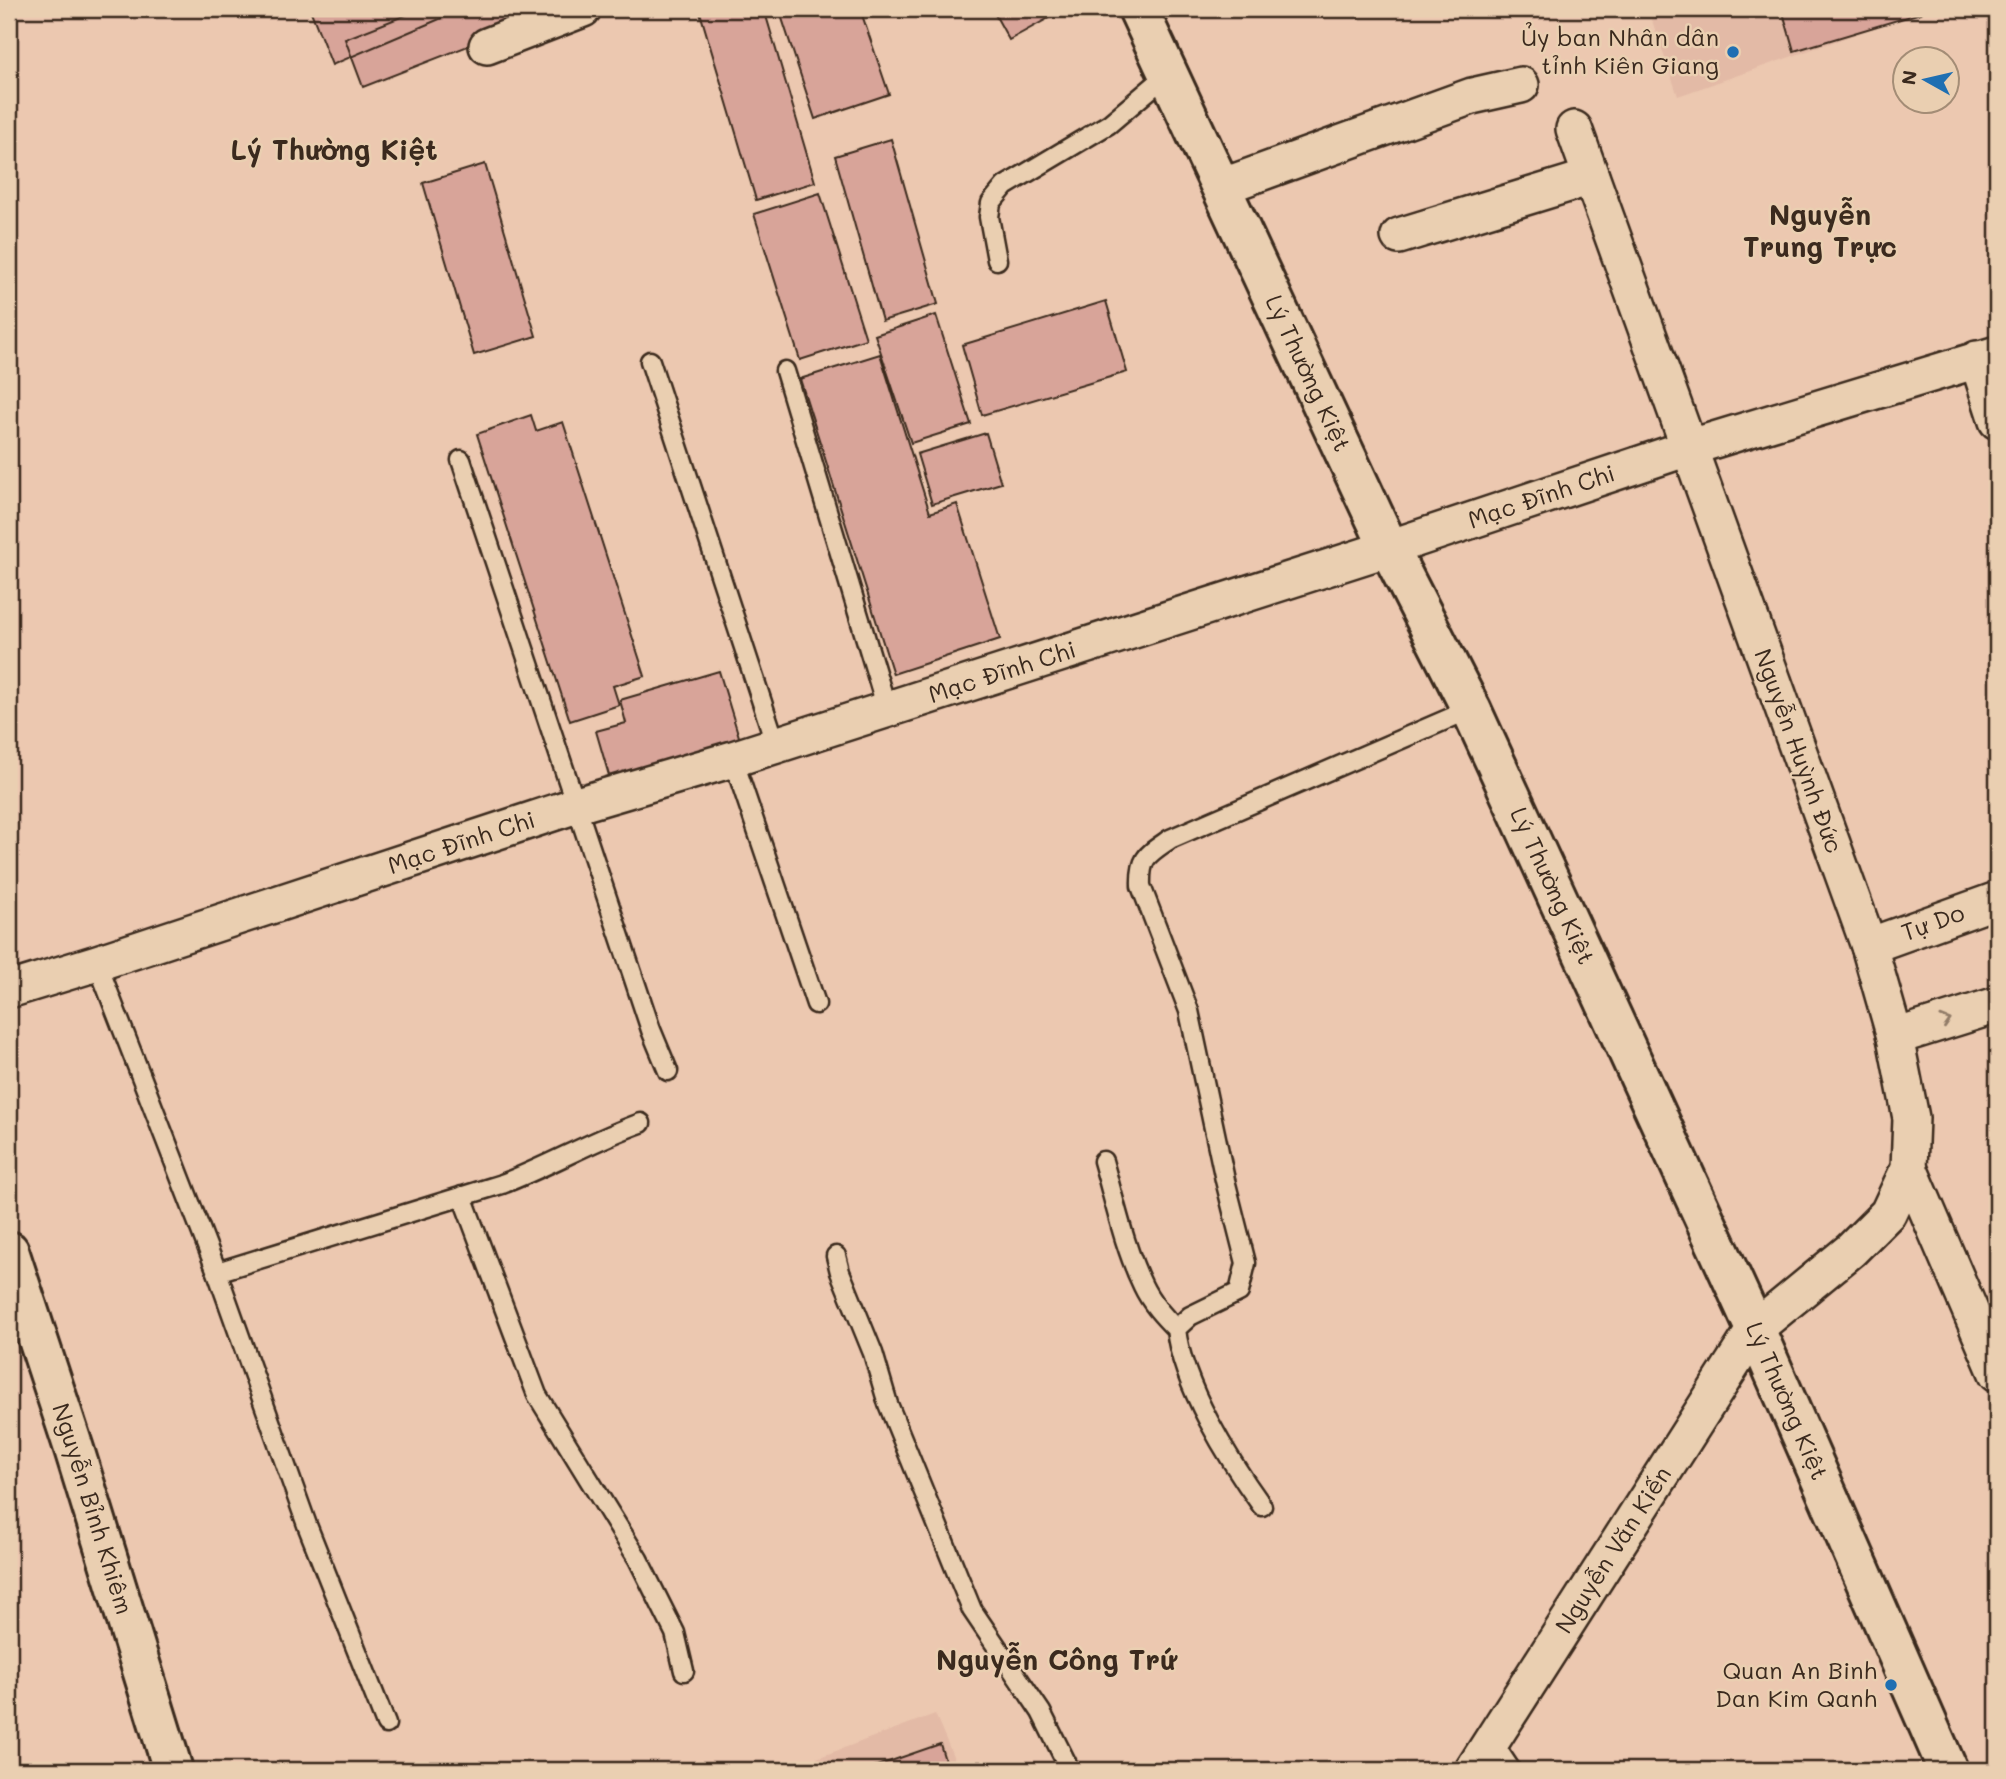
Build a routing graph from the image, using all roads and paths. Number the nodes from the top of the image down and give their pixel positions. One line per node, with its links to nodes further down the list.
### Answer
1 (583, 9): 3 (street)
2 (1138, 9): 4 (main road, Lý Thường Kiệt)
3 (487, 46)
4 (1168, 74): 8 (main road, Lý Thường Kiệt); 10 (lane)
5 (1521, 85): 8 (street)
6 (1574, 129): 7 (street, Nguyễn Huỳnh Đức)
7 (1591, 177): 9 (street); 15 (street, Nguyễn Huỳnh Đức)
8 (1221, 187): 17 (main road, Lý Thường Kiệt)
9 (1399, 236)
10 (997, 260)
11 (1987, 357): 14 (street); 15 (street, Mạc Đĩnh Chi)
12 (650, 361): 20 (lane)
13 (785, 371): 18 (lane)
14 (1997, 421)
15 (1688, 448): 17 (street, Mạc Đĩnh Chi); 24 (street, Nguyễn Huỳnh Đức)
16 (461, 460): 22 (lane)
17 (1390, 548): 18 (street, Mạc Đĩnh Chi); 19 (main road, Lý Thường Kiệt)
18 (887, 709): 20 (street, Mạc Đĩnh Chi)
19 (1471, 709): 38 (lane); 39 (main road, Lý Thường Kiệt)
20 (776, 745): 21 (street, Mạc Đĩnh Chi)
21 (733, 759): 22 (street, Mạc Đĩnh Chi); 27 (lane)
22 (577, 805): 25 (street, Mạc Đĩnh Chi); 30 (lane)
23 (1997, 900): 24 (street, Tự Do)
24 (1869, 946): 29 (street, Nguyễn Huỳnh Đức)
25 (97, 963): 26 (street, Mạc Đĩnh Chi); 37 (lane)
26 (9, 990)
27 (816, 1004)
28 (1997, 1005): 29 (street, one-way to 28)
29 (1895, 1037): 33 (street, Nguyễn Huỳnh Đức)
30 (668, 1071)
31 (641, 1123): 34 (lane)
32 (1103, 1161): 38 (lane)
33 (1909, 1168): 39 (street, Nguyễn Huỳnh Đức); 40 (street)
34 (462, 1196): 37 (lane); 42 (lane)
35 (9, 1251): 45 (main road, Nguyễn Bỉnh Khiêm)
36 (836, 1256): 46 (lane)
37 (217, 1272): 43 (lane)
38 (1176, 1329): 41 (lane)
39 (1755, 1329): 44 (street, Nguyễn Văn Kiến); 49 (main road, Lý Thường Kiệt)
40 (1997, 1373)
41 (1262, 1506)
42 (684, 1671)
43 (386, 1724)
44 (1492, 1740): 47 (street, Nguyễn Văn Kiến); 48 (lane)
45 (173, 1770)
46 (1070, 1770)
47 (1473, 1770)
48 (1511, 1770)
49 (1948, 1770)

